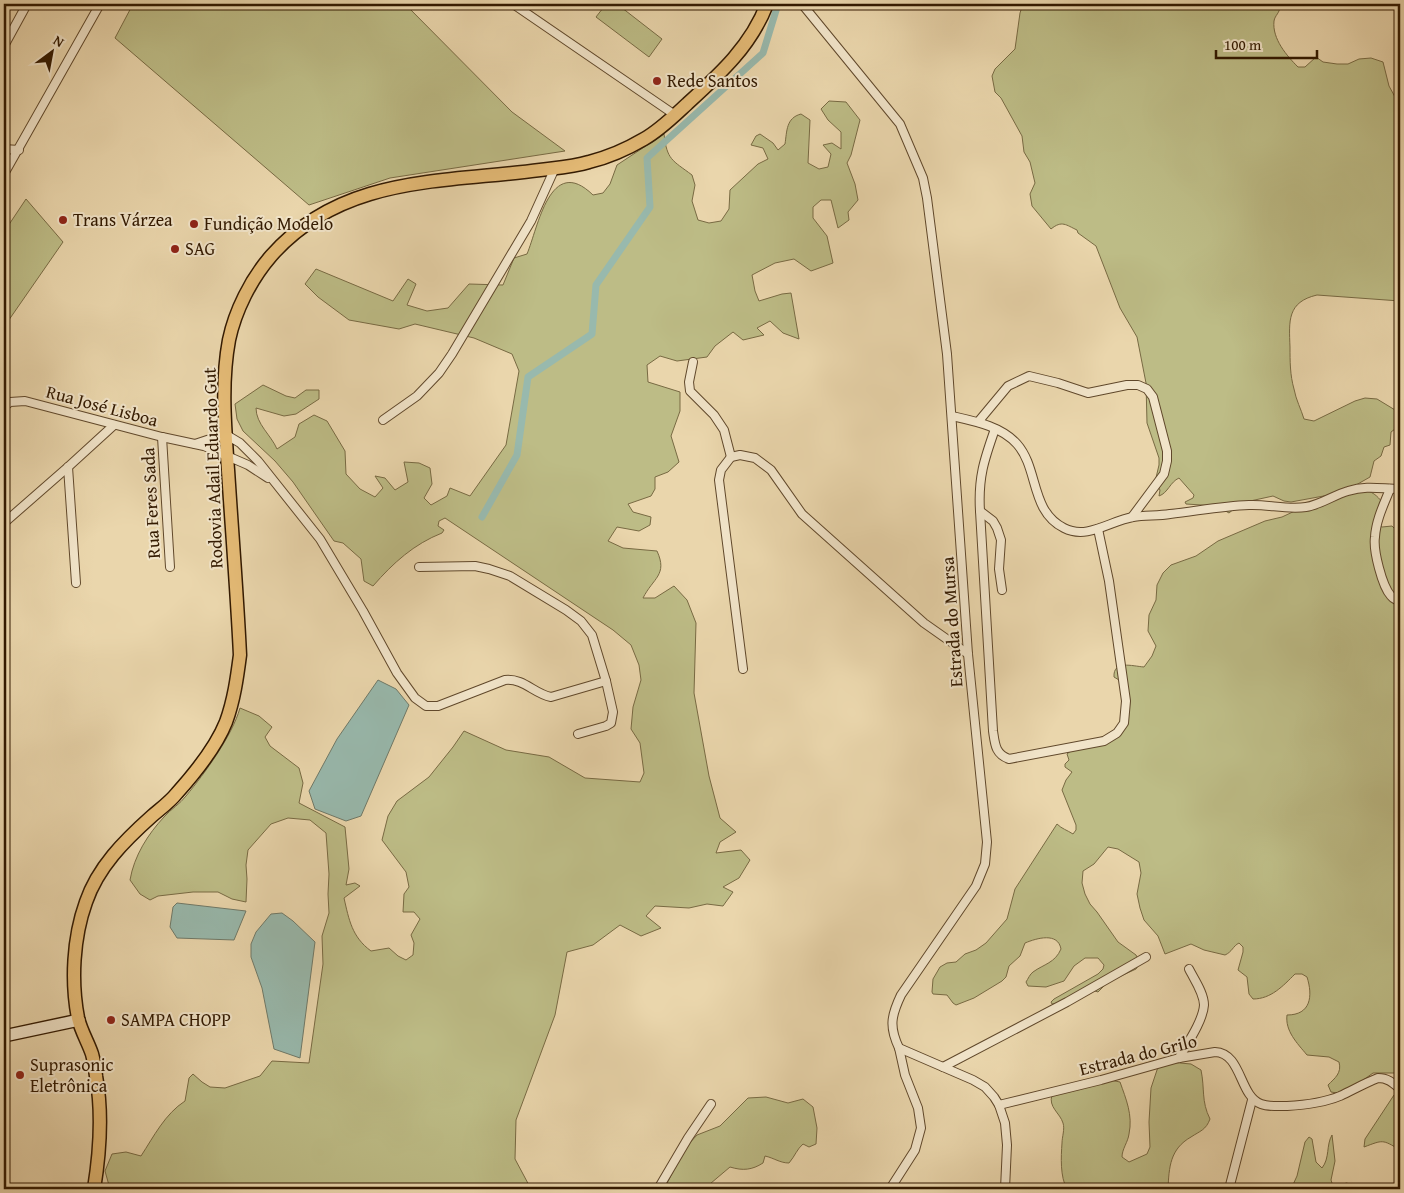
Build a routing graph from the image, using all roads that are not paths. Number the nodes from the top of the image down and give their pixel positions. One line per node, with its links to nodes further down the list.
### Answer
1 (27, 4): 6 (street)
2 (513, 4): 7 (street)
3 (767, 4): 7 (main road, Rodovia Adail Eduardo Gut)
4 (802, 4): 14 (street, Estrada do Mursa)
5 (97, 5): 9 (street)
6 (4, 46)
7 (674, 115): 10 (main road, Rodovia Adail Eduardo Gut)
8 (4, 148): 9 (street)
9 (19, 150): 11 (street)
10 (555, 168): 15 (street); 19 (main road, Rodovia Adail Eduardo Gut)
11 (4, 174)
12 (693, 362): 23 (street)
13 (4, 407): 17 (street, Rua José Lisboa)
14 (952, 416): 16 (street); 37 (street, Estrada do Mursa)
15 (383, 420)
16 (978, 422): 18 (street); 29 (street)
17 (114, 424): 20 (street, Rua José Lisboa); 24 (street)
18 (995, 429): 28 (street); 31 (street)
19 (226, 434): 21 (street); 22 (main road, Rodovia Adail Eduardo Gut); 25 (street)
20 (162, 437): 21 (street, Rua José Lisboa); 33 (street, Rua Feres Sada)
21 (195, 444): 22 (street, Rua José Lisboa)
22 (227, 456): 25 (street, Rua José Lisboa); 43 (main road, Rodovia Adail Eduardo Gut)
23 (731, 457): 37 (street); 38 (street)
24 (68, 467): 30 (street); 34 (street)
25 (274, 482): 39 (street)
26 (1390, 489): 27 (street); 29 (street); 36 (street)
27 (1400, 489)
28 (980, 511): 31 (street); 35 (street)
29 (1132, 517): 31 (street)
30 (4, 523)
31 (1098, 529)
32 (418, 566): 39 (street)
33 (170, 567)
34 (76, 583)
35 (1002, 590)
36 (1400, 602)
37 (968, 654): 45 (street, Estrada do Mursa)
38 (743, 670)
39 (606, 681): 40 (street)
40 (578, 734)
41 (1146, 957): 47 (street)
42 (1189, 969): 46 (street)
43 (79, 1020): 44 (street); 52 (main road, Rodovia Adail Eduardo Gut)
44 (4, 1036)
45 (899, 1048): 47 (street); 54 (street, Estrada do Mursa)
46 (1180, 1058): 49 (street, Estrada do Grilo); 51 (street, Estrada do Grilo)
47 (943, 1067): 51 (street)
48 (1400, 1089): 49 (street)
49 (1252, 1100): 56 (street)
50 (711, 1104): 53 (street)
51 (999, 1105): 55 (street)
52 (94, 1189)
53 (658, 1189)
54 (890, 1189)
55 (1005, 1189)
56 (1229, 1189)

